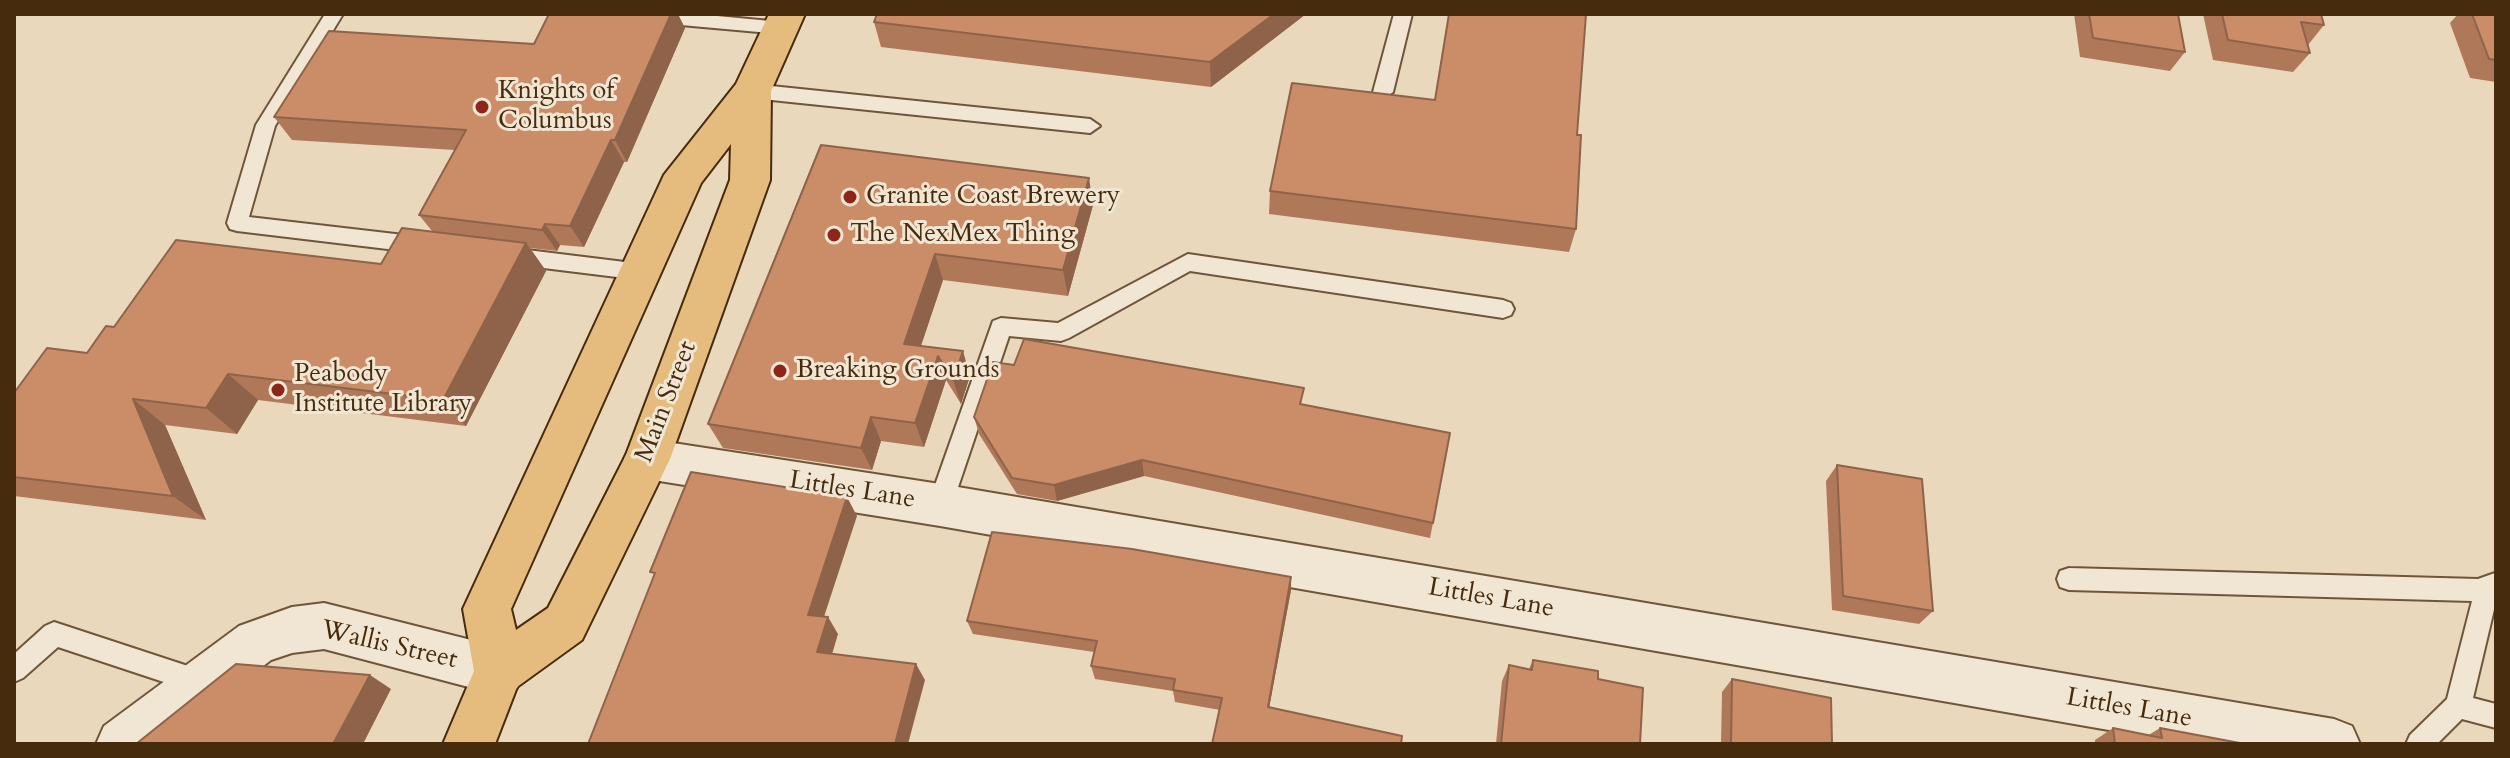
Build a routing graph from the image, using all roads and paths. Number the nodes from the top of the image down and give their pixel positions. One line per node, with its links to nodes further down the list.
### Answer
1 (334, 14): 8 (lane)
2 (625, 14): 4 (lane)
3 (1403, 14): 6 (lane)
4 (784, 21): 5 (main road, Main Street)
5 (752, 91): 7 (lane); 10 (main road, Main Street); 12 (main road, Main Street)
6 (1383, 92)
7 (1090, 126)
8 (439, 248)
9 (485, 253): 10 (lane)
10 (641, 272): 17 (main road, Main Street)
11 (1503, 309): 13 (lane)
12 (647, 459): 13 (street, Littles Lane); 17 (main road, Main Street)
13 (940, 505): 23 (street, Littles Lane)
14 (2069, 579): 15 (lane)
15 (2491, 587): 19 (lane)
16 (14, 670): 18 (lane)
17 (499, 671): 18 (street, Wallis Street); 22 (main road)
18 (200, 682): 21 (street, Wallis Street)
19 (2458, 706): 20 (lane); 24 (lane)
20 (2496, 716)
21 (122, 744)
22 (469, 744)
23 (2334, 744)
24 (2419, 744)

